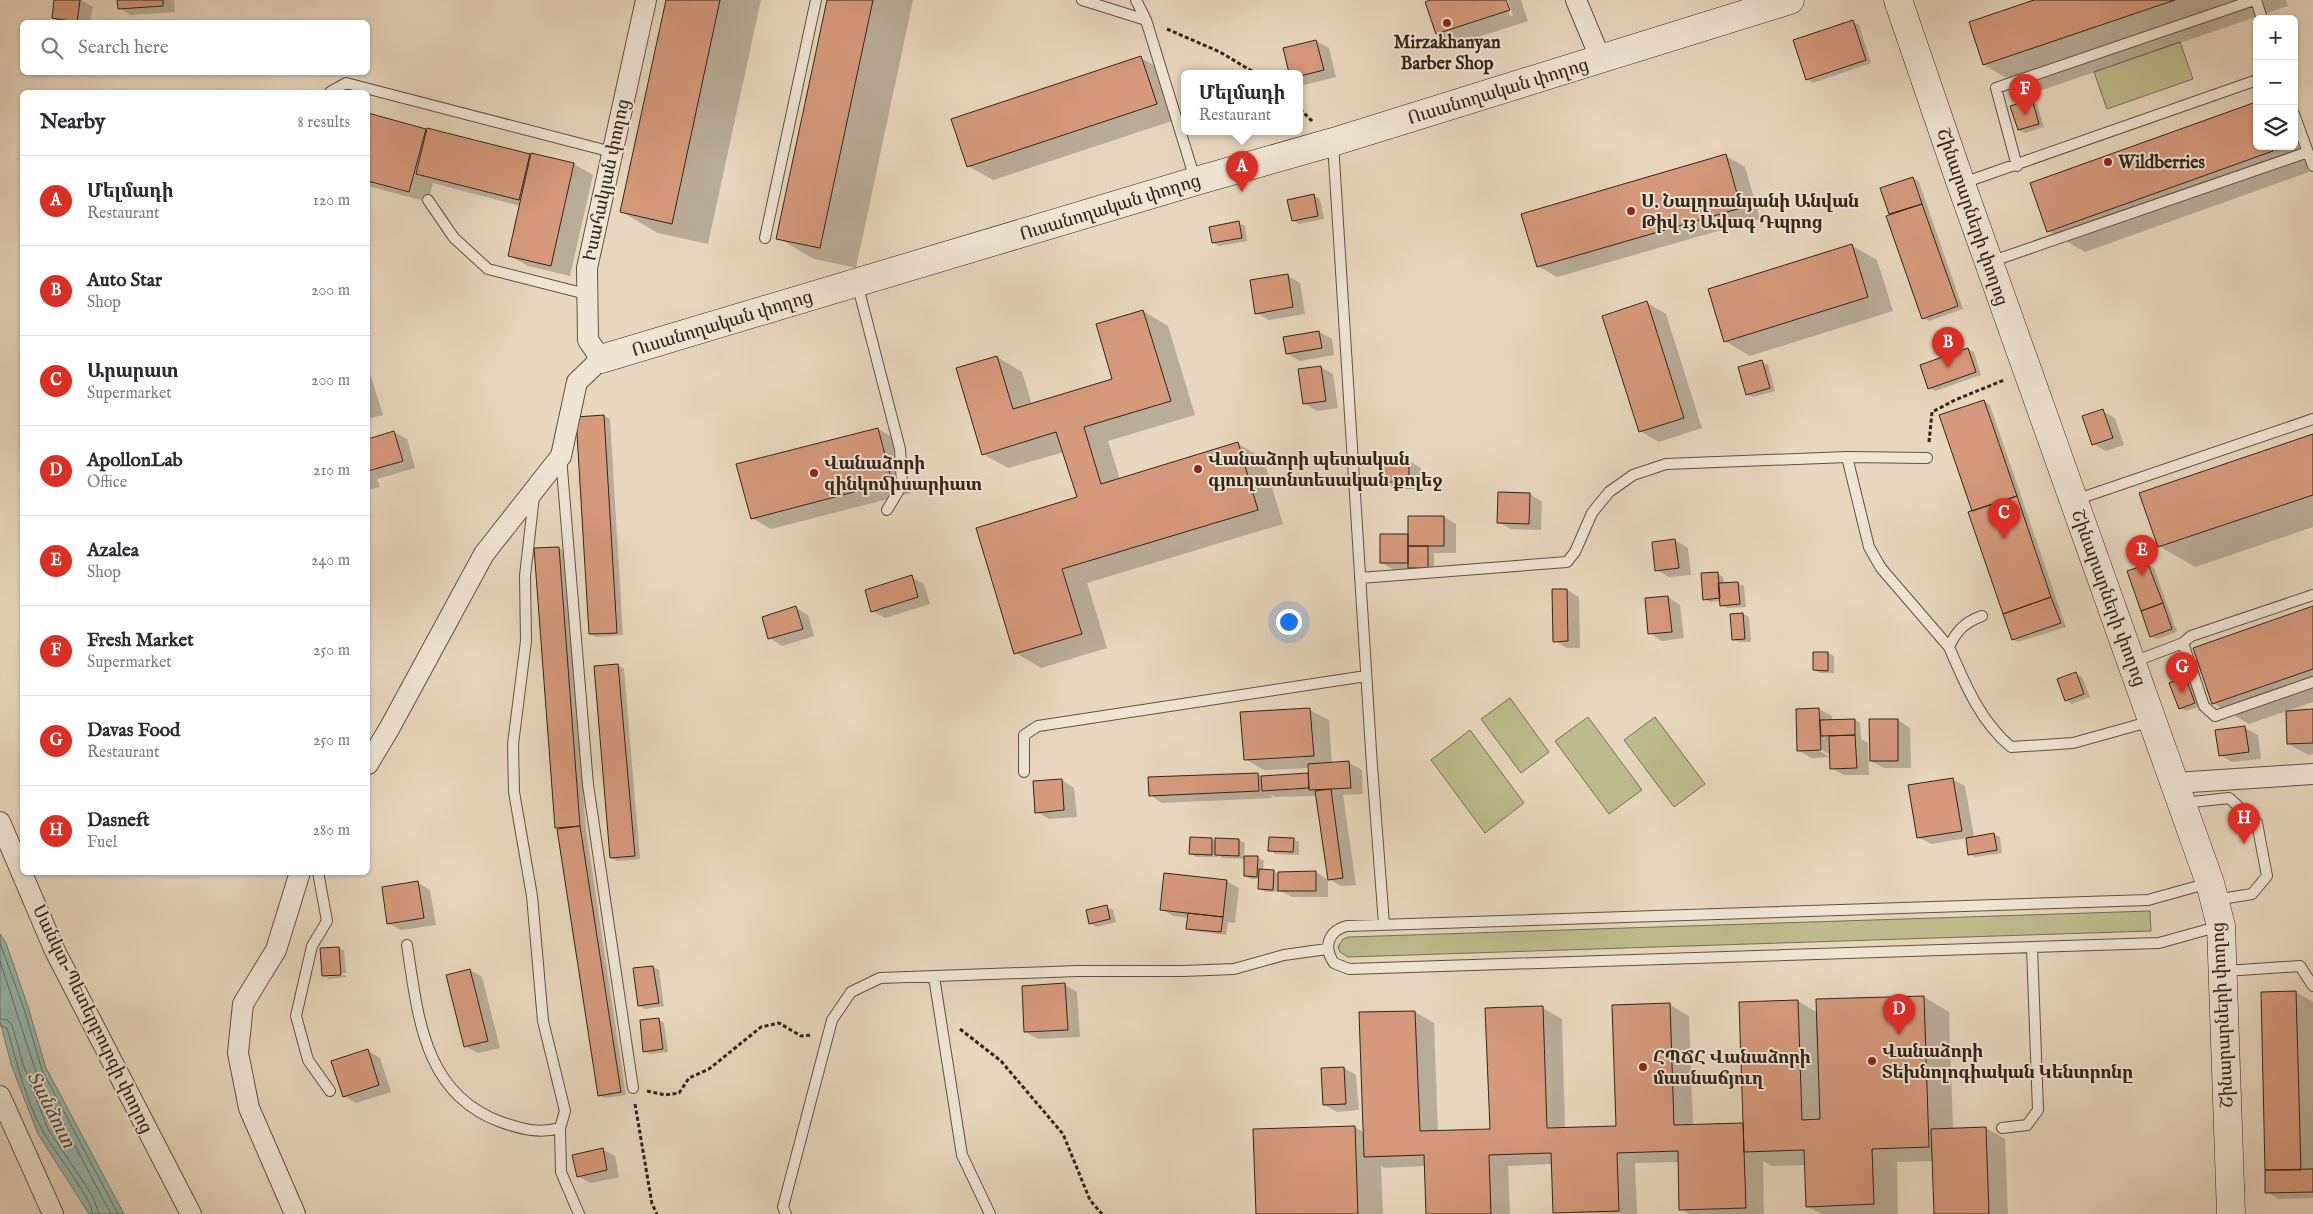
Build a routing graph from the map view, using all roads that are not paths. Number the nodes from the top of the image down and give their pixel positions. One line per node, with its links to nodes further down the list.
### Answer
1 (646, 0): 18 (street, Իսահակյան փողոց)
2 (816, 0): 25 (lane)
3 (1082, 0): 10 (lane)
4 (1136, 0): 10 (lane)
5 (1576, 0): 11 (street)
6 (1790, 0): 11 (street, Ուսանողական փողոց)
7 (1898, 0): 23 (street, Շինարարների փողոց)
8 (2255, 0): 9 (lane); 20 (lane)
9 (2261, 15)
10 (1146, 20): 15 (lane)
11 (1601, 60): 17 (street, Ուսանողական փողոց)
12 (2253, 81): 20 (lane)
13 (334, 90): 18 (lane)
14 (2298, 125): 19 (lane)
15 (1181, 133)
16 (1182, 135): 22 (lane)
17 (1333, 142): 22 (street, Ուսանողական փողոց); 37 (lane)
18 (612, 152): 28 (street, Իսահակյան փողոց)
19 (2308, 152): 21 (lane); 26 (lane)
20 (2017, 166): 23 (lane)
21 (2313, 166)
22 (1196, 181): 27 (street, Ուսանողական փողոց)
23 (1961, 184): 26 (street, Շինարարների փողոց)
24 (428, 200): 28 (lane)
25 (764, 238)
26 (1989, 262): 35 (street, Շինարարների փողոց)
27 (857, 282): 29 (street, Ուսանողական փողոց); 36 (lane)
28 (586, 294): 29 (street, Իսահակյան փողոց)
29 (601, 359): 31 (street)
30 (2313, 420): 35 (lane)
31 (561, 456): 34 (street); 64 (lane)
32 (1846, 457): 33 (lane); 37 (lane); 41 (lane)
33 (1927, 458)
34 (534, 490): 46 (street); 67 (lane)
35 (2074, 500): 42 (street, Շինարարների փողոց)
36 (887, 510)
37 (1360, 578): 43 (lane)
38 (2313, 594): 40 (lane)
39 (1982, 616): 41 (lane)
40 (2183, 643): 42 (lane); 44 (lane)
41 (1949, 647): 45 (lane)
42 (2132, 663): 45 (street, Շինարարների փողոց)
43 (1366, 676): 47 (lane); 56 (lane)
44 (2313, 682)
45 (2153, 721): 49 (street, Շինարարների փողոց)
46 (370, 761)
47 (1024, 772)
48 (2313, 774): 49 (street)
49 (2178, 793): 55 (street, Շինարարների փողոց); 55 (lane)
50 (0, 822): 51 (street, Սանկտ-Պետերբուրգի փողոց)
51 (20, 869)
52 (23, 875): 70 (street, Սանկտ-Պետերբուրգի փողոց)
53 (299, 875): 71 (street)
54 (319, 875): 65 (lane)
55 (2212, 892): 56 (lane); 57 (street, Շինարարների փողոց)
56 (1384, 924): 60 (lane)
57 (2221, 926): 59 (lane); 61 (street, Շինարարների փողոց)
58 (406, 945): 67 (lane)
59 (2032, 947): 60 (lane); 68 (lane)
60 (1327, 949): 62 (lane)
61 (2222, 971): 63 (lane); 75 (street, Շինարարների փողոց)
62 (934, 976): 73 (lane); 74 (lane)
63 (2313, 986)
64 (633, 1088)
65 (330, 1091)
66 (0, 1096): 69 (street)
67 (560, 1128): 72 (lane)
68 (2002, 1128)
69 (53, 1214)
70 (191, 1214)
71 (295, 1214)
72 (579, 1214)
73 (786, 1214)
74 (990, 1214)
75 (2231, 1214)

